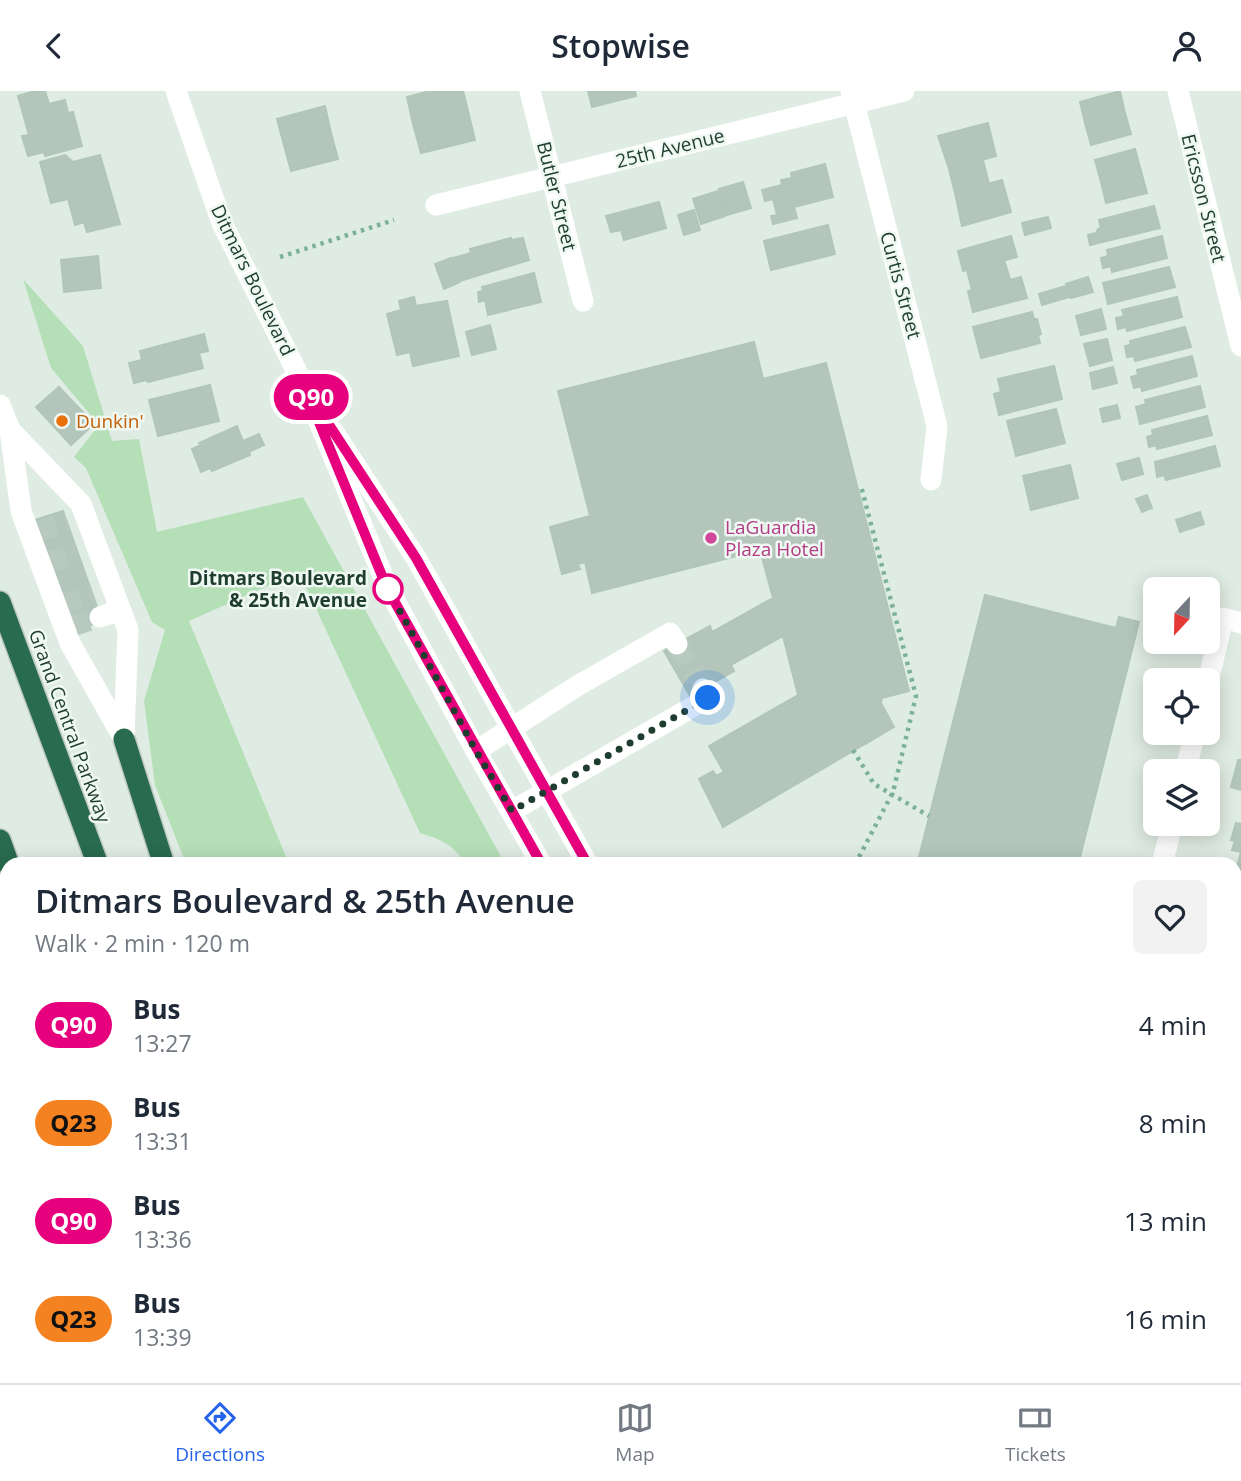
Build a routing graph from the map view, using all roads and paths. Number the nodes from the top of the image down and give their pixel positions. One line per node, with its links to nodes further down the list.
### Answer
1 (176, 91): 12 (street, Ditmars Boulevard)
2 (530, 91): 6 (street, Butler Street)
3 (904, 91): 5 (street, 25th Avenue)
4 (1178, 91): 11 (street, Ericsson Street)
5 (852, 97): 6 (street, 25th Avenue); 15 (street, Curtis Street)
6 (551, 176): 7 (street, 25th Avenue); 10 (street, Butler Street)
7 (436, 205)
8 (394, 219): 9 (path)
9 (280, 257)
10 (583, 301)
11 (1241, 346)
12 (305, 388): 22 (street, Ditmars Boulevard); 25 (street, Ditmars Boulevard)
13 (0, 405): 14 (street)
14 (10, 430): 23 (street); 23 (street)
15 (931, 480)
16 (861, 486): 27 (path)
17 (0, 602): 31 (highway, Grand Central Parkway)
18 (1232, 621): 20 (street)
19 (677, 644): 22 (street)
20 (1214, 668)
21 (703, 689): 26 (street)
22 (510, 729): 25 (street); 26 (street, Ditmars Boulevard)
23 (124, 739): 32 (highway)
24 (853, 750): 27 (path, bridge)
25 (476, 751): 28 (street, Ditmars Boulevard)
26 (547, 790): 28 (street); 34 (street, Ditmars Boulevard)
27 (892, 794): 29 (path, bridge); 35 (path)
28 (512, 811): 33 (street, Ditmars Boulevard)
29 (929, 816)
30 (1169, 836): 36 (street)
31 (95, 857)
32 (161, 857)
33 (538, 857)
34 (584, 857)
35 (859, 857)
36 (1164, 857)

